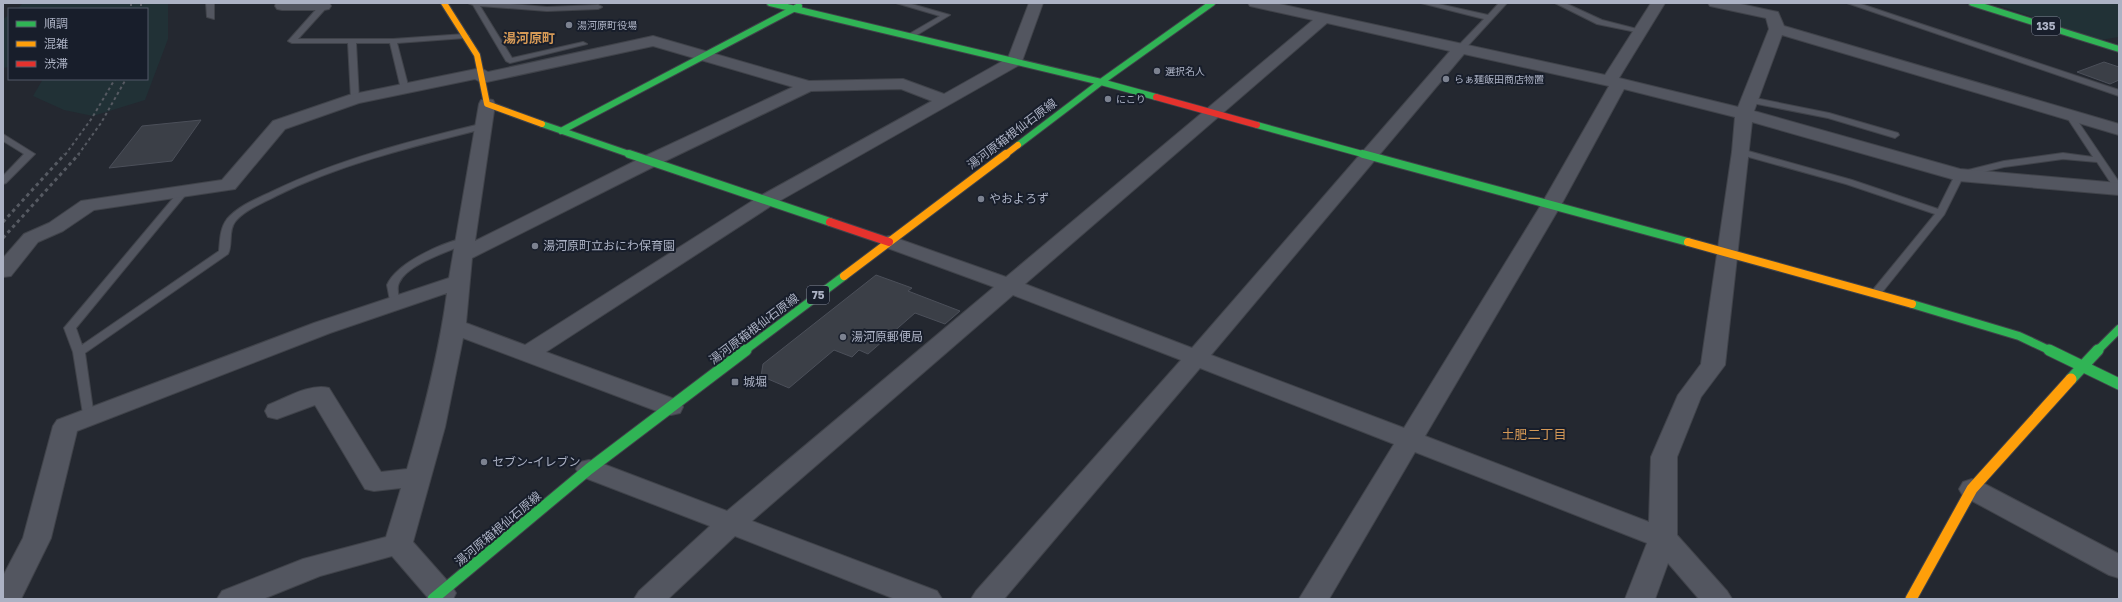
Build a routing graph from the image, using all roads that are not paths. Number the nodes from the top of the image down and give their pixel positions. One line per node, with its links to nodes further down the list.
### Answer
1 (210, 3): 22 (lane)
2 (283, 3): 19 (street)
3 (444, 3): 27 (main road)
4 (472, 3): 5 (lane)
5 (475, 3): 20 (lane); 31 (lane)
6 (770, 3): 21 (main road)
7 (804, 3): 21 (main road)
8 (900, 3): 28 (lane)
9 (1036, 3): 35 (street)
10 (1212, 3): 37 (main road, 湯河原箱根仙石原線 / 75)
11 (1255, 3): 24 (street)
12 (1425, 3): 25 (lane)
13 (1504, 3): 25 (lane)
14 (1559, 3): 26 (lane)
15 (1658, 3): 26 (street)
16 (1715, 3): 23 (street)
17 (1851, 3): 41 (lane)
18 (1972, 3): 33 (main road, 135)
19 (324, 6): 30 (lane)
20 (598, 7)
21 (793, 9): 28 (main road); 34 (main road)
22 (211, 17)
23 (1777, 17): 45 (street); 47 (street)
24 (1324, 18): 32 (street); 46 (street)
25 (1490, 18): 32 (lane)
26 (1641, 31): 38 (street)
27 (465, 36): 29 (lane); 36 (main road)
28 (912, 36): 35 (main road)
29 (393, 41): 30 (lane); 40 (lane)
30 (352, 42): 42 (lane)
31 (583, 44)
32 (1461, 48): 38 (street); 54 (street)
33 (2119, 49)
34 (704, 56): 36 (street); 39 (street); 50 (main road)
35 (1015, 61): 37 (main road); 43 (street)
36 (482, 76): 40 (street); 44 (main road)
37 (1100, 82): 46 (main road); 64 (main road, 湯河原箱根仙石原線 / 75)
38 (1614, 82): 45 (street); 62 (street)
39 (808, 86): 43 (street); 56 (street)
40 (405, 89): 42 (street)
41 (2119, 93)
42 (355, 99): 60 (street)
43 (946, 100): 61 (street)
44 (487, 104): 48 (street); 50 (main road)
45 (1747, 107): 51 (lane); 53 (street); 57 (street)
46 (1213, 112): 54 (main road); 69 (street)
47 (2070, 116): 49 (street); 55 (lane)
48 (484, 126): 65 (street); 74 (lane)
49 (2119, 130)
50 (561, 131): 56 (main road)
51 (1894, 135)
52 (3, 137): 58 (lane)
53 (1742, 152): 63 (lane); 66 (street)
54 (1370, 156): 62 (main road); 76 (street)
55 (2099, 160): 57 (lane); 59 (lane)
56 (650, 161): 61 (main road); 65 (street)
57 (1960, 175): 59 (street); 63 (lane)
58 (5, 177)
59 (2119, 189)
60 (183, 192): 67 (street); 74 (lane)
61 (767, 200): 64 (main road); 75 (street)
62 (1551, 205): 66 (main road); 82 (street)
63 (1941, 213): 70 (lane)
64 (889, 242): 69 (street); 79 (main road, 湯河原箱根仙石原線 / 75)
65 (463, 248): 68 (street); 71 (lane)
66 (1728, 253): 70 (main road); 87 (street)
67 (3, 270)
68 (459, 282): 71 (street); 72 (street)
69 (1010, 286): 76 (street); 86 (street)
70 (1876, 293): 77 (main road)
71 (395, 304): 81 (street)
72 (454, 327): 75 (street); 84 (street)
73 (2119, 329): 77 (main road)
74 (79, 352): 81 (lane)
75 (527, 354): 79 (street)
76 (1196, 358): 82 (street); 95 (street)
77 (2082, 366): 78 (main road); 85 (main road)
78 (2119, 384)
79 (671, 407): 83 (main road, 湯河原箱根仙石原線 / 75)
80 (277, 412): 84 (street)
81 (88, 417): 91 (street)
82 (1410, 440): 87 (street); 96 (street)
83 (589, 468): 86 (street); 90 (main road, 湯河原箱根仙石原線 / 75)
84 (417, 477): 88 (street)
85 (1972, 489): 89 (street); 99 (main road)
86 (731, 523): 93 (street); 94 (street)
87 (1663, 538): 97 (street); 98 (street)
88 (398, 544): 90 (street); 92 (street)
89 (2119, 568)
90 (437, 596)
91 (6, 599)
92 (232, 599)
93 (649, 599)
94 (927, 599)
95 (986, 599)
96 (1314, 599)
97 (1640, 599)
98 (1717, 599)
99 (1911, 599)

